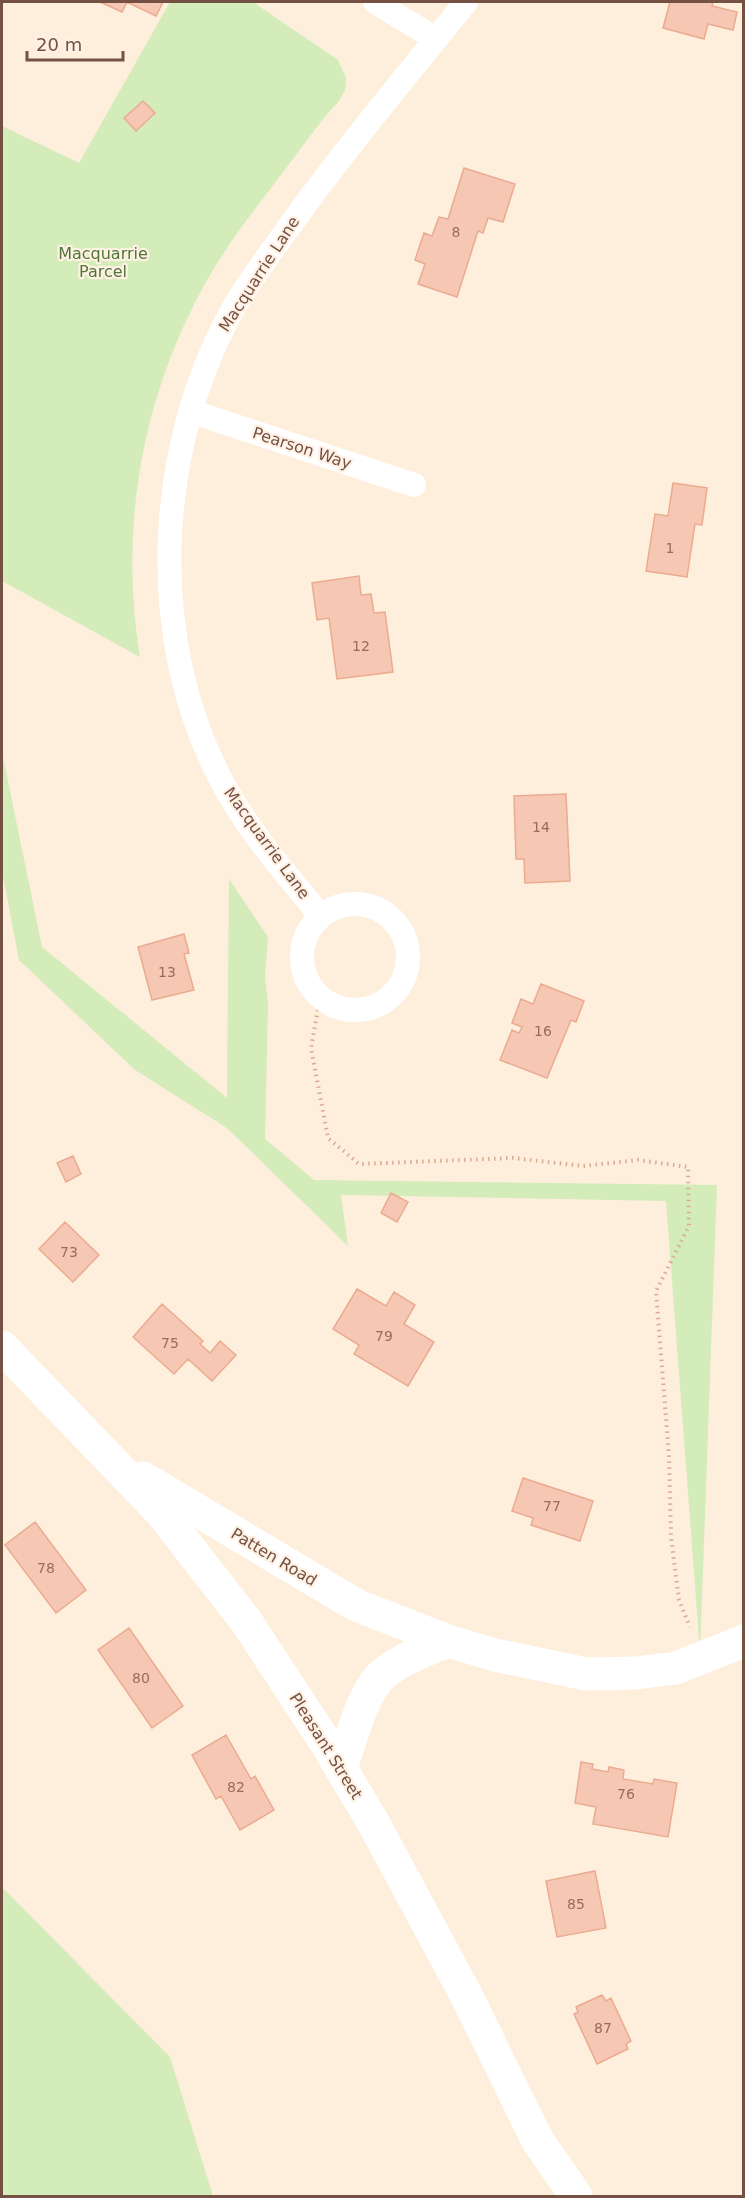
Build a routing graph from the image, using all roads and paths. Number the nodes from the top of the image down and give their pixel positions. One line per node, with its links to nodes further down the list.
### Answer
1 (375, 2): 3 (street)
2 (466, 2): 3 (street, Macquarrie Lane)
3 (435, 39): 4 (street, Macquarrie Lane)
4 (190, 411): 5 (street, Pearson Way); 6 (street, Macquarrie Lane)
5 (414, 485)
6 (321, 916): 7 (street, Macquarrie Lane); 7 (street, Macquarrie Lane)
7 (320, 998): 12 (path)
8 (2, 1347): 9 (main road, Pleasant Street)
9 (108, 1457): 10 (main road, Patten Road); 13 (main road, Pleasant Street)
10 (448, 1641): 12 (main road, Patten Road); 13 (main road)
11 (744, 1641): 12 (main road, Patten Road)
12 (701, 1656)
13 (341, 1768): 14 (main road, Pleasant Street)
14 (576, 2196)

